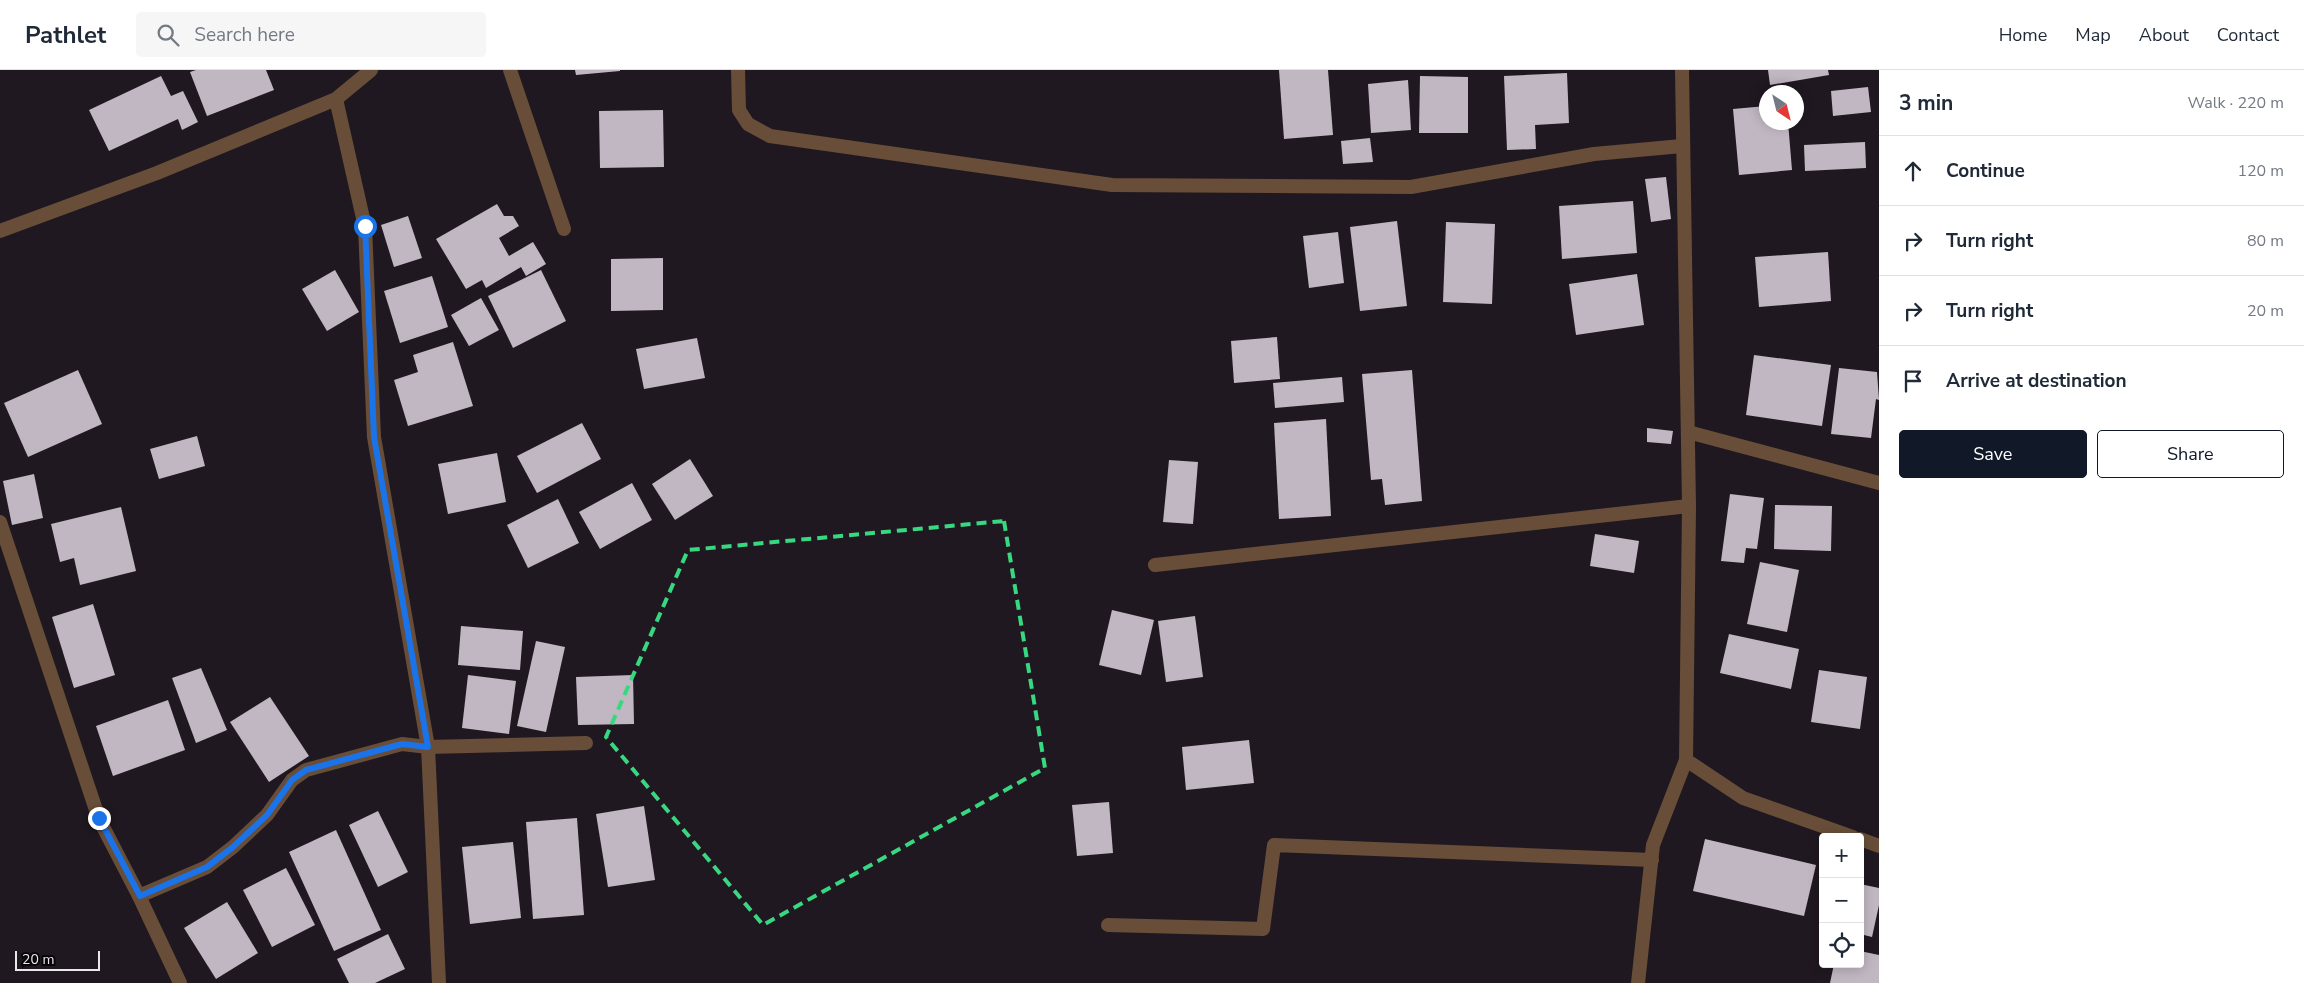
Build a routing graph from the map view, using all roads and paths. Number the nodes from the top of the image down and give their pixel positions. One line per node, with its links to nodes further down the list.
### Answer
1 (371, 70): 5 (street)
2 (510, 70): 7 (street)
3 (738, 70): 6 (street)
4 (1682, 70): 6 (street)
5 (336, 98): 8 (street); 15 (street)
6 (1682, 146): 9 (street)
7 (564, 229)
8 (0, 232)
9 (1688, 432): 10 (street); 11 (street)
10 (1879, 483)
11 (1689, 506): 13 (street); 16 (street)
12 (0, 522): 21 (street)
13 (1155, 565)
14 (586, 743): 15 (street)
15 (428, 747): 21 (street); 24 (street)
16 (1686, 760): 17 (street); 20 (street)
17 (1842, 833)
18 (1864, 840): 19 (street)
19 (1879, 846)
20 (1652, 860): 22 (street); 25 (street)
21 (140, 896): 23 (street)
22 (1108, 925)
23 (180, 983)
24 (439, 983)
25 (1638, 983)

